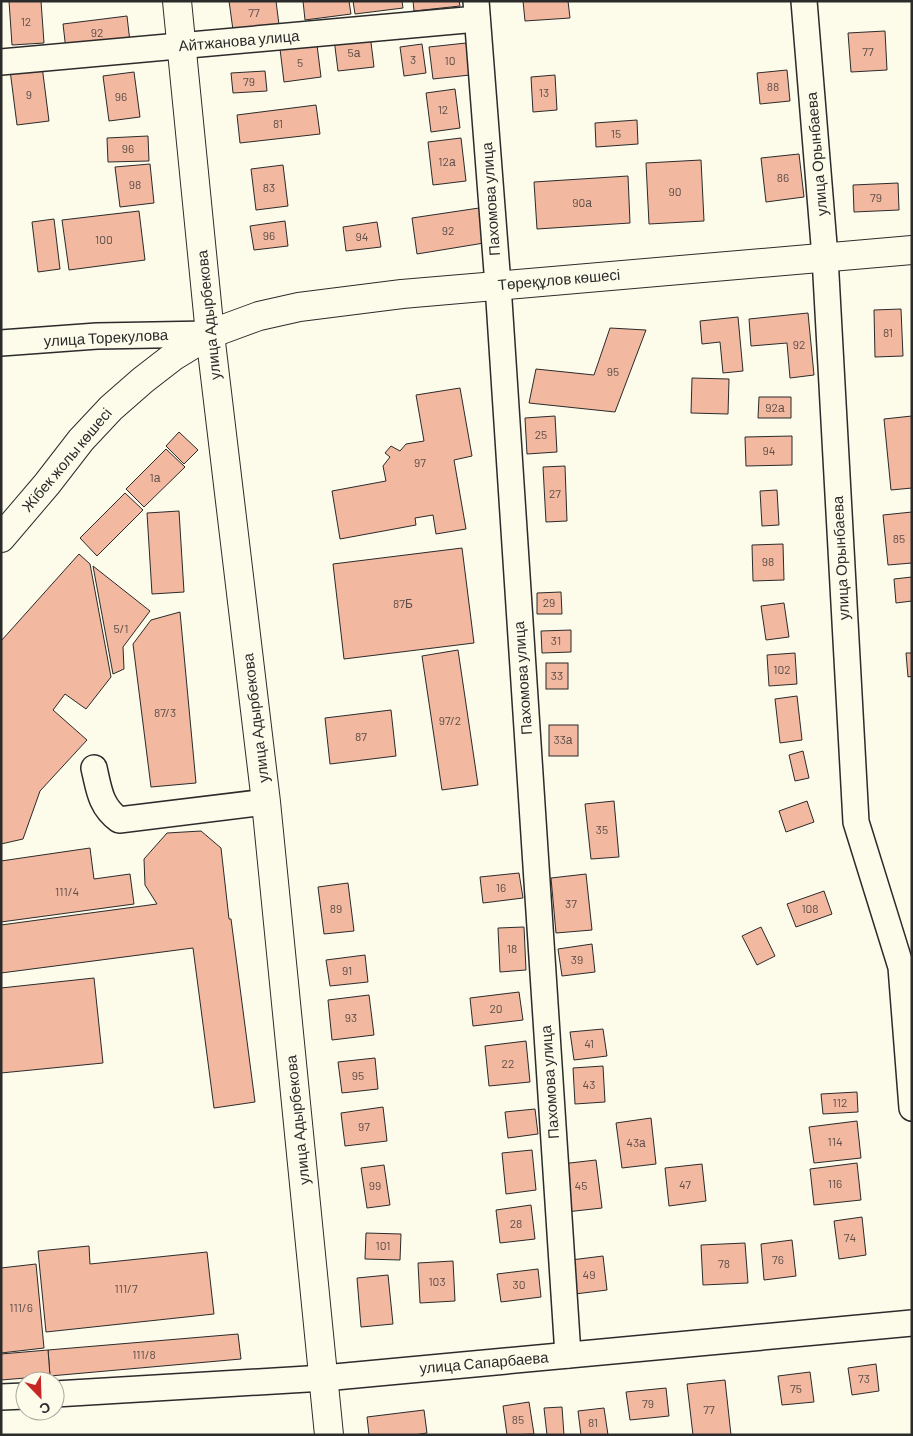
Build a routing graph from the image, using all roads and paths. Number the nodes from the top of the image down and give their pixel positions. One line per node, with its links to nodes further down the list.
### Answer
1 (177, 1): 4 (main road, улица Адырбекова)
2 (804, 1): 7 (street, улица Орынбаева)
3 (477, 10): 4 (street, Айтжанова улица); 8 (street, Пахомова улица)
4 (181, 46): 5 (street, Айтжанова улица); 9 (main road, улица Адырбекова)
5 (1, 62)
6 (912, 250): 7 (main road, Төреқұлов көшесі)
7 (825, 257): 8 (main road, Төреқұлов көшесі); 14 (street, улица Орынбаева)
8 (498, 286): 9 (main road, Төреқұлов көшесі); 17 (street, Пахомова улица)
9 (210, 334): 10 (street, улица Торекулова); 11 (main road, Жібек жолы көшесі); 13 (main road, улица Адырбекова)
10 (1, 343)
11 (1, 538)
12 (94, 768): 13 (street)
13 (266, 802): 18 (main road, улица Адырбекова)
14 (901, 935): 15 (street, улица Орынбаева)
15 (912, 1108)
16 (912, 1323): 17 (street, улица Сапарбаева)
17 (568, 1355): 18 (street, улица Сапарбаева)
18 (324, 1378): 19 (street, улица Сапарбаева); 22 (main road, улица Адырбекова)
19 (65, 1393)
20 (15, 1396): 21 (street)
21 (1, 1397)
22 (329, 1435)

